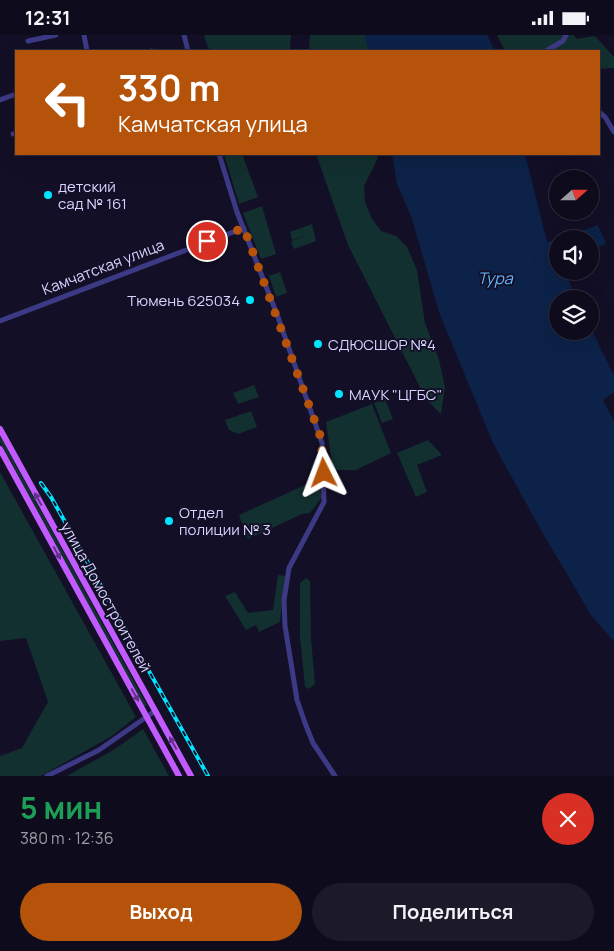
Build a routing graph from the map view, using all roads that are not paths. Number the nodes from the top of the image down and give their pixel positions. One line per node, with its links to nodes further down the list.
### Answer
1 (56, 35): 5 (street)
2 (84, 35): 6 (street)
3 (184, 35): 7 (street)
4 (566, 35): 8 (street)
5 (28, 41)
6 (88, 50)
7 (188, 50)
8 (548, 50)
9 (15, 94): 10 (street)
10 (0, 100)
11 (600, 113): 12 (street)
12 (614, 132)
13 (219, 155): 14 (street)
14 (244, 228): 15 (street, Камчатская улица); 23 (street)
15 (0, 321)
16 (0, 429): 18 (main road, улица Домостроителей, one-way to 16)
17 (0, 449): 19 (main road, улица Домостроителей, one-way to 19)
18 (155, 711): 19 (street); 22 (main road, улица Домостроителей, one-way to 18)
19 (146, 717): 20 (street); 21 (main road, улица Домостроителей)
20 (47, 776)
21 (179, 776)
22 (191, 776)
23 (335, 776)

